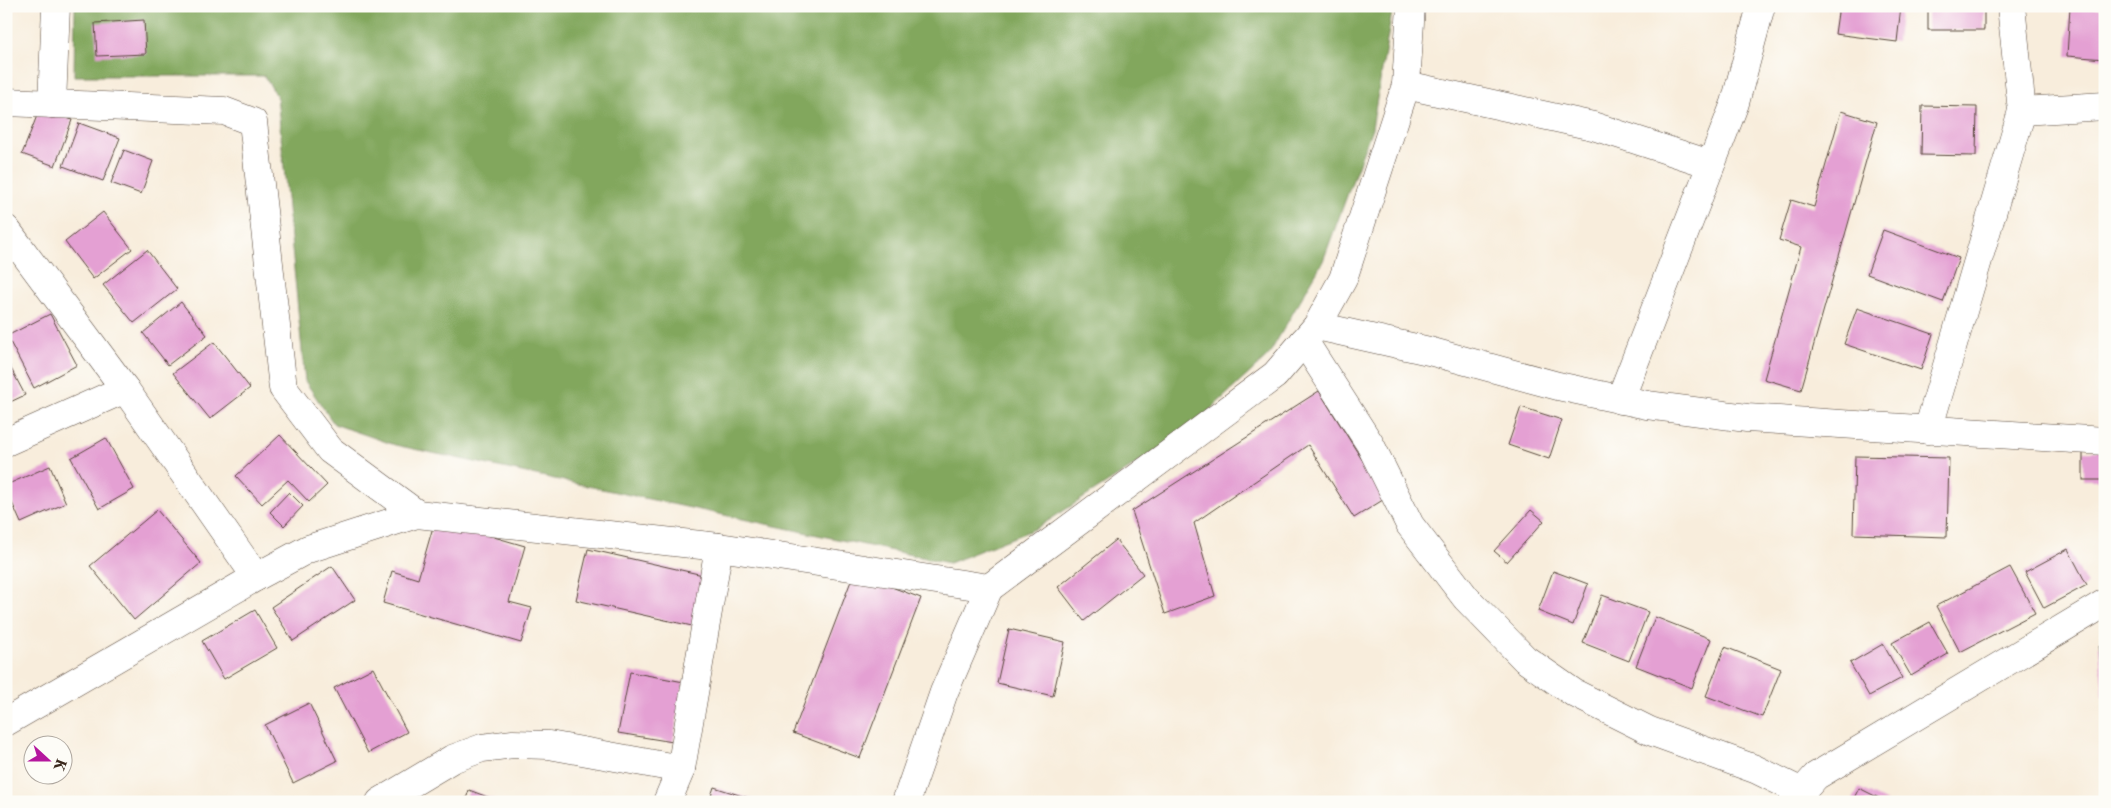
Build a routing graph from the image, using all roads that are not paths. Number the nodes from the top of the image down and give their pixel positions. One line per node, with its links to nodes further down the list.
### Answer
1 (56, 6): 7 (street)
2 (1411, 6): 5 (street)
3 (1761, 6): 10 (street)
4 (2011, 6): 9 (street)
5 (1406, 85): 10 (street); 12 (street)
6 (6, 102): 7 (street)
7 (52, 104): 18 (street)
8 (2105, 106): 9 (street)
9 (2022, 111): 15 (street)
10 (1710, 164): 14 (street)
11 (6, 229): 13 (street)
12 (1311, 334): 14 (street); 21 (street); 25 (street)
13 (125, 389): 17 (street); 20 (street)
14 (1620, 400): 15 (street)
15 (1928, 430): 16 (street)
16 (2105, 441)
17 (6, 442)
18 (417, 514): 19 (street); 20 (street)
19 (719, 547): 21 (street); 24 (street)
20 (256, 577): 23 (street)
21 (989, 588): 28 (street)
22 (2105, 603): 25 (street)
23 (6, 722)
24 (681, 769): 26 (street); 27 (street)
25 (1797, 797)
26 (380, 802)
27 (668, 802)
28 (906, 802)

